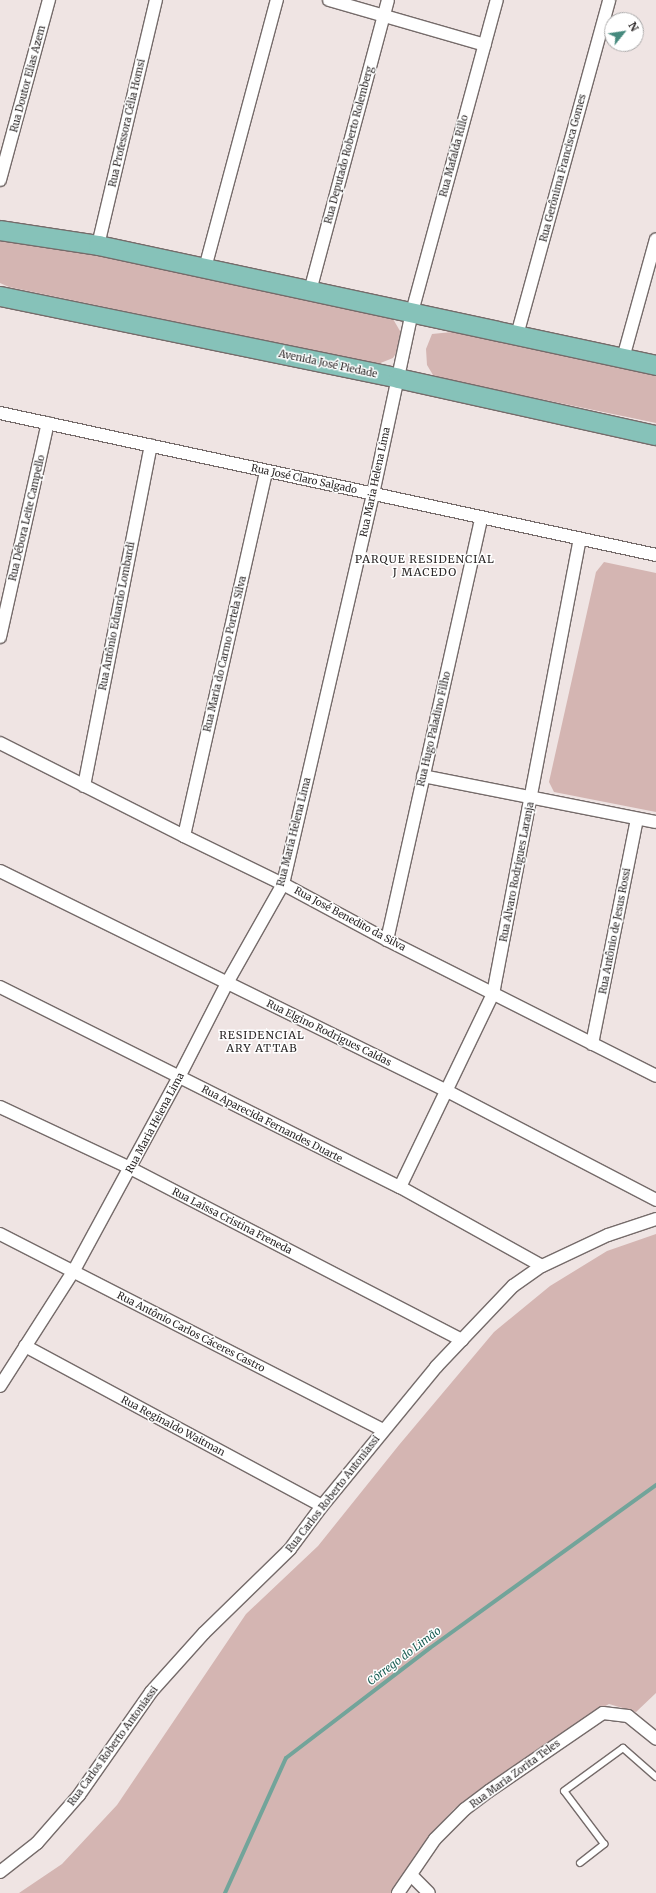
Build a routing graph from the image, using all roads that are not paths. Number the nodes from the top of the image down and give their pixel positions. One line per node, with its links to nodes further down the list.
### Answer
1 (49, 0): 10 (street, Rua Doutor Elias Azem)
2 (156, 0): 13 (street, Rua Professora Célia Homsi)
3 (278, 0): 14 (street)
4 (329, 0): 8 (street)
5 (388, 0): 8 (street, Rua Deputado Roberto Rolemberg)
6 (497, 0): 9 (street, Rua Mafalda Rillo)
7 (609, 0): 18 (street, Rua Gerônima Francisca Gomes)
8 (384, 16): 9 (street); 15 (street, Rua Deputado Roberto Rolemberg)
9 (485, 45): 17 (street, Rua Mafalda Rillo)
10 (0, 180)
11 (0, 230): 13 (main road)
12 (656, 239): 19 (street)
13 (98, 245): 14 (main road)
14 (205, 268): 15 (main road)
15 (310, 291): 17 (main road)
16 (0, 296): 21 (main road, Avenida José Piedade)
17 (412, 312): 18 (main road); 21 (street, Rua Maria Helena Lima)
18 (517, 335): 19 (main road)
19 (623, 358): 20 (main road)
20 (656, 365)
21 (398, 378): 24 (main road, Avenida José Piedade); 27 (street, Rua Maria Helena Lima)
22 (0, 413): 23 (street, Rua José Claro Salgado)
23 (48, 423): 25 (street, Rua José Claro Salgado); 31 (street, Rua Débora Leite Campello)
24 (656, 435)
25 (151, 446): 26 (street, Rua José Claro Salgado); 34 (street, Rua Antônio Eduardo Lombardi)
26 (266, 471): 27 (street, Rua José Claro Salgado); 38 (street, Rua Maria do Carmo Portela Silva)
27 (373, 494): 28 (street, Rua José Claro Salgado); 40 (street, Rua Maria Helena Lima)
28 (481, 518): 29 (street, Rua José Claro Salgado); 33 (street, Rua Hugo Paladino Filho)
29 (580, 540): 30 (street, Rua José Claro Salgado); 35 (street, Rua Alvaro Rodrigues Laranja)
30 (656, 555)
31 (0, 637)
32 (0, 743): 34 (street, Rua José Benedito da Silva)
33 (423, 776): 35 (street); 41 (street, Rua Hugo Paladino Filho)
34 (84, 786): 38 (street, Rua José Benedito da Silva)
35 (531, 797): 36 (street); 44 (street, Rua Alvaro Rodrigues Laranja)
36 (637, 819): 37 (street); 45 (street, Rua Antônio de Jesus Rossi)
37 (656, 822)
38 (184, 836): 40 (street, Rua José Benedito da Silva)
39 (0, 871): 42 (street, Rua Elgino Rodrigues Caldas)
40 (283, 884): 41 (street, Rua José Benedito da Silva); 42 (street, Rua Maria Helena Lima)
41 (387, 940): 44 (street, Rua José Benedito da Silva)
42 (227, 983): 47 (street, Rua Maria Helena Lima); 48 (street, Rua Elgino Rodrigues Caldas)
43 (0, 987): 47 (street, Rua Aparecida Fernandes Duarte)
44 (493, 994): 45 (street, Rua José Benedito da Silva); 48 (street, Rua Alvaro Rodrigues Laranja)
45 (592, 1044): 46 (street, Rua José Benedito da Silva)
46 (656, 1076)
47 (179, 1077): 50 (street, Rua Maria Helena Lima); 51 (street, Rua Aparecida Fernandes Duarte)
48 (447, 1091): 51 (street, Rua Alvaro Rodrigues Laranja); 52 (street, Rua Elgino Rodrigues Caldas)
49 (0, 1107): 50 (street, Rua Laissa Cristina Freneda)
50 (130, 1168): 56 (street, Rua Maria Helena Lima); 57 (street, Rua Laissa Cristina Freneda)
51 (400, 1187): 55 (street, Rua Aparecida Fernandes Duarte)
52 (656, 1200)
53 (656, 1219): 55 (street, Rua Carlos Roberto Antoniassi)
54 (0, 1234): 56 (street, Rua Antônio Carlos Cáceres Castro)
55 (542, 1266): 57 (street, Rua Carlos Roberto Antoniassi)
56 (73, 1272): 58 (street, Rua Maria Helena Lima); 60 (street, Rua Antônio Carlos Cáceres Castro)
57 (462, 1340): 60 (street, Rua Carlos Roberto Antoniassi)
58 (25, 1346): 59 (street, Rua Maria Helena Lima); 61 (street, Rua Reginaldo Waitman)
59 (0, 1386)
60 (382, 1430): 61 (street, Rua Carlos Roberto Antoniassi)
61 (322, 1506): 65 (street, Rua Carlos Roberto Antoniassi)
62 (656, 1739): 66 (street, Rua Maria Zorita Teles)
63 (656, 1777): 64 (lane)
64 (580, 1863)
65 (0, 1872)
66 (411, 1875): 67 (street, Rua Maria Zorita Teles); 68 (street)
67 (398, 1893)
68 (429, 1893)

